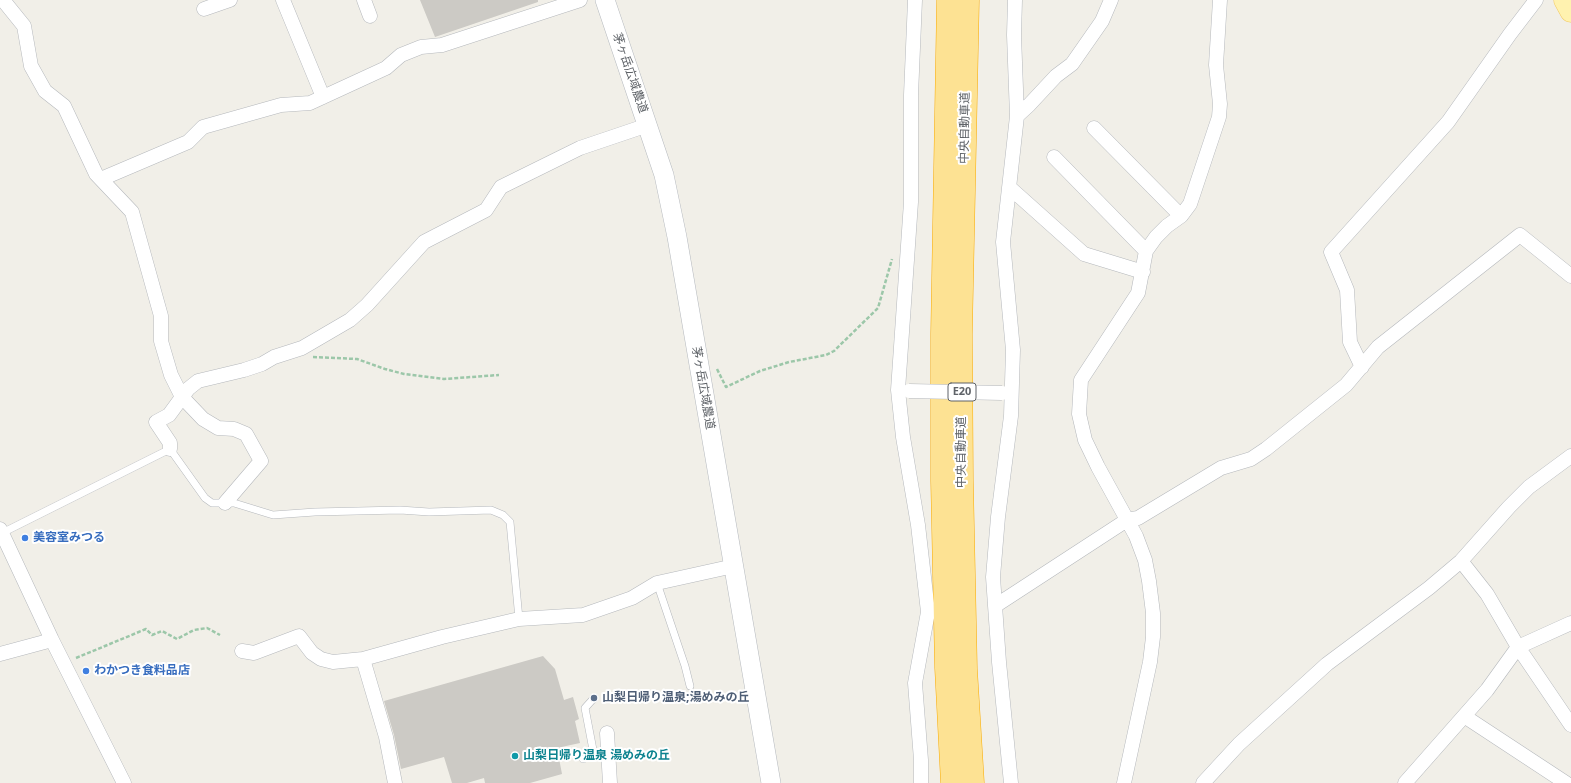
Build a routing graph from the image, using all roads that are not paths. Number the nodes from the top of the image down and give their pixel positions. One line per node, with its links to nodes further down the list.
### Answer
1 (3, 0): 23 (street)
2 (230, 0): 15 (street)
3 (283, 0): 18 (street)
4 (364, 0): 17 (street)
5 (580, 0): 18 (street)
6 (605, 0): 20 (street, 茅ヶ岳広域農道)
7 (916, 0): 30 (street)
8 (948, 0): 60 (highway, 中央自動車道 / E20)
9 (968, 0): 61 (highway, 中央自動車道 / E20)
10 (1016, 0): 19 (street)
11 (1111, 0): 19 (street)
12 (1220, 0): 25 (street)
13 (1536, 0): 29 (street)
14 (1565, 0): 16 (main road)
15 (204, 9)
16 (1571, 11)
17 (370, 16)
18 (323, 97): 23 (street)
19 (1017, 116): 24 (street)
20 (648, 125): 32 (street); 39 (street, 茅ヶ岳広域農道)
21 (1094, 128): 25 (street)
22 (1054, 157): 26 (street)
23 (101, 179): 32 (street)
24 (1009, 187): 27 (street); 31 (street)
25 (1181, 216): 26 (street)
26 (1146, 251): 27 (street)
27 (1143, 272): 36 (street)
28 (1571, 276): 29 (street)
29 (1362, 367): 36 (street)
30 (904, 391): 31 (street, bridge); 59 (street)
31 (1007, 393): 41 (street)
32 (182, 397): 33 (street); 35 (street)
33 (170, 449): 35 (lane); 37 (lane)
34 (1571, 456): 38 (street)
35 (225, 503): 42 (lane)
36 (1127, 520): 41 (street); 63 (street)
37 (1, 531): 44 (street)
38 (1460, 561): 45 (street); 64 (street)
39 (734, 566): 40 (street); 58 (street, 茅ヶ岳広域農道)
40 (657, 583): 42 (street); 49 (lane)
41 (995, 606): 62 (street)
42 (519, 619): 48 (street)
43 (1571, 623): 45 (street)
44 (52, 640): 47 (street); 55 (street)
45 (1518, 647): 51 (street); 52 (street)
46 (242, 651): 48 (street)
47 (0, 654)
48 (363, 659): 56 (street)
49 (690, 686)
50 (594, 698): 54 (lane)
51 (1464, 716): 65 (street); 66 (street)
52 (1571, 726)
53 (607, 733): 57 (street)
54 (583, 759)
55 (124, 783)
56 (395, 783)
57 (610, 783)
58 (771, 783)
59 (920, 783)
60 (952, 783)
61 (972, 783)
62 (1011, 783)
63 (1124, 783)
64 (1203, 783)
65 (1405, 783)
66 (1566, 783)

